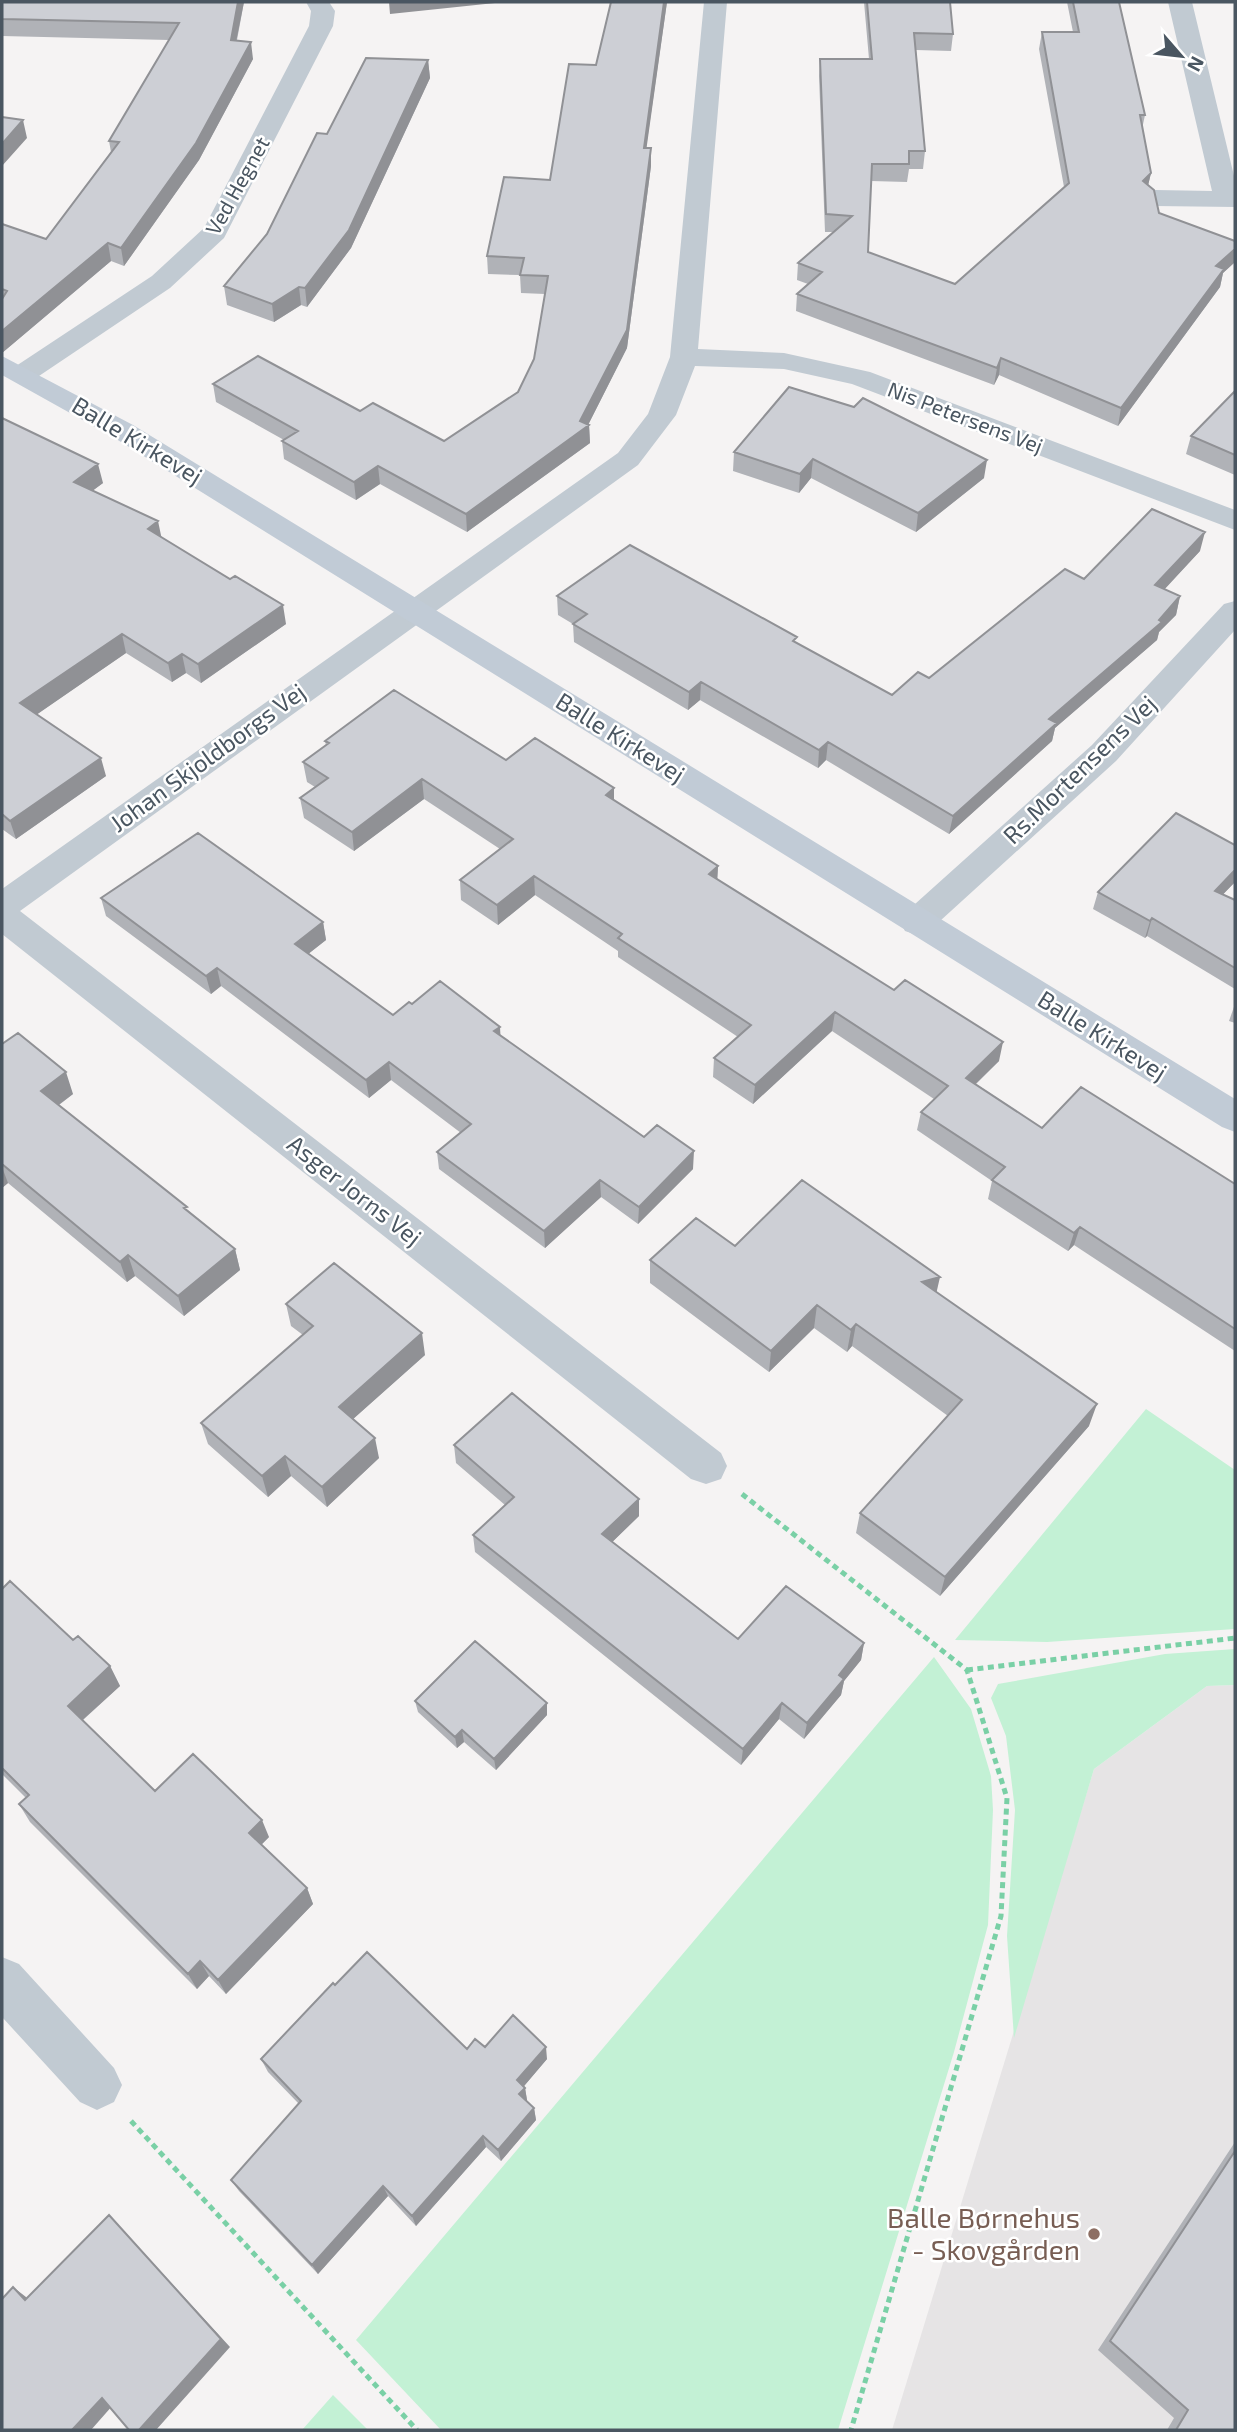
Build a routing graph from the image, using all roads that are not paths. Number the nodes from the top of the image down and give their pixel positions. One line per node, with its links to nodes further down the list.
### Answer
1 (318, 2): 7 (street, Ved Hegnet)
2 (715, 2): 6 (street)
3 (1180, 2): 5 (street)
4 (1155, 198): 5 (street)
5 (1231, 199)
6 (684, 357): 8 (street, Nis Petersens Vej); 9 (street)
7 (12, 369): 9 (street, Balle Kirkevej)
8 (1235, 521)
9 (414, 609): 11 (street, Johan Skjoldborgs Vej); 13 (street, Balle Kirkevej)
10 (1235, 611): 13 (street, Rs.Mortensens Vej)
11 (2, 906)
12 (2, 915): 15 (street, Asger Jorns Vej)
13 (917, 922): 14 (street, Balle Kirkevej)
14 (1235, 1117)
15 (706, 1466)
16 (2, 1981): 17 (street)
17 (97, 2085)

